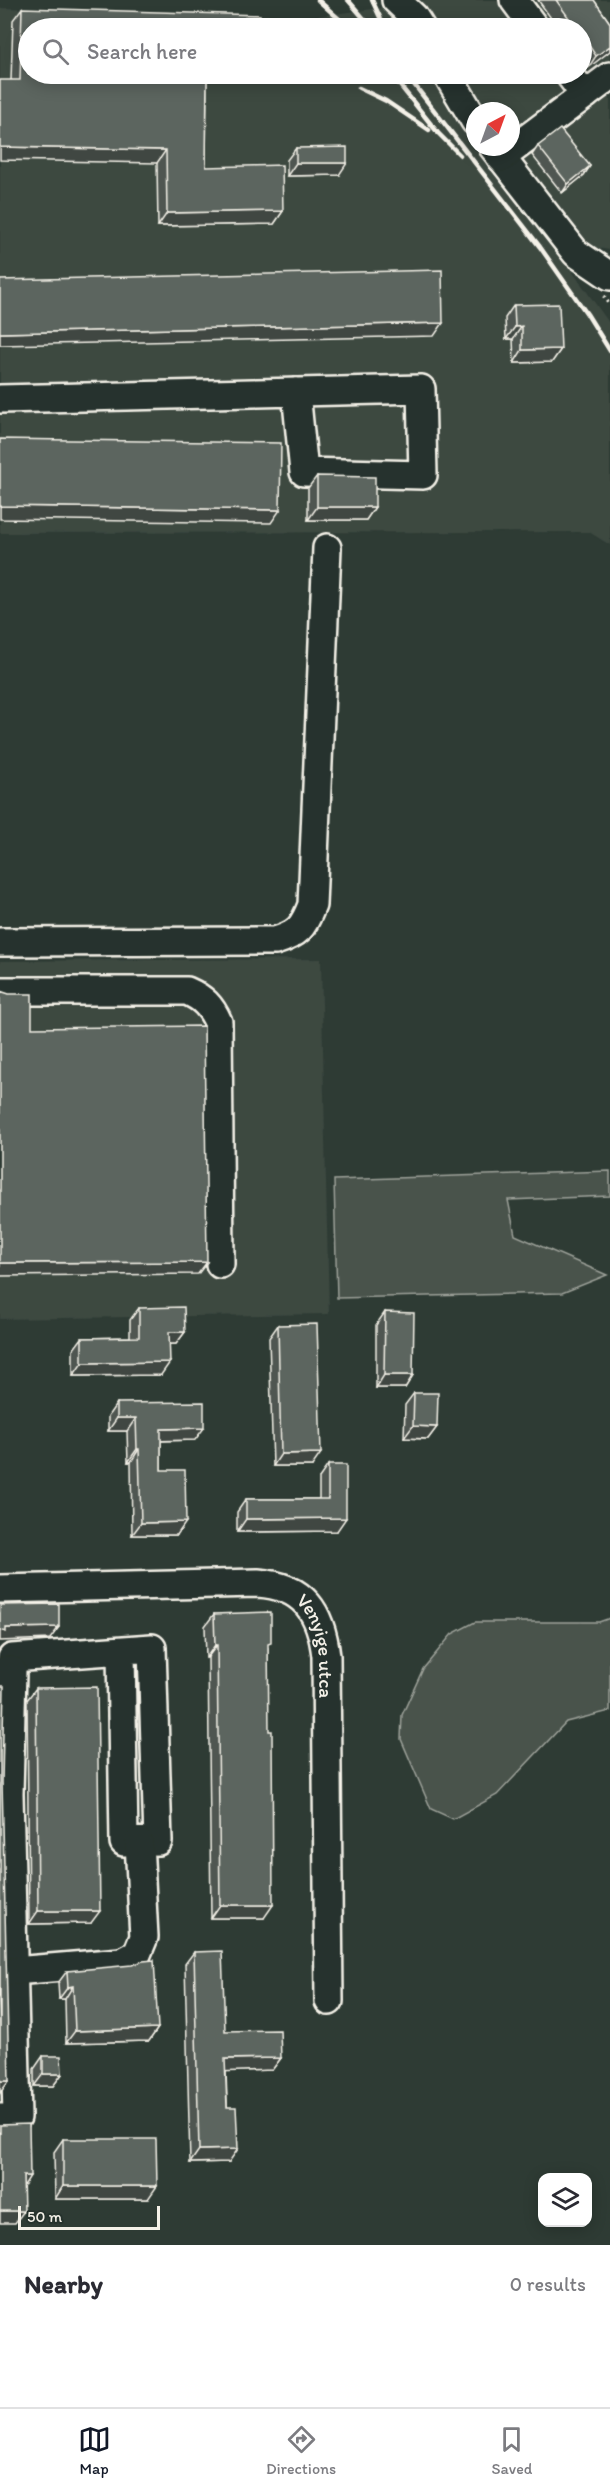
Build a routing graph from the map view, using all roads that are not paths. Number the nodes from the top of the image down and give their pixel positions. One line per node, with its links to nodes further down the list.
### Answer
1 (514, 0): 4 (street)
2 (399, 1): 3 (street)
3 (415, 18)
4 (528, 18)
5 (453, 84): 7 (street)
6 (601, 86): 8 (street)
7 (466, 105)
8 (520, 137)
9 (500, 156): 10 (street)
10 (610, 276)
11 (296, 392): 11 (street); 12 (street)
12 (0, 399)
13 (327, 548): 14 (street)
14 (0, 942)
15 (0, 991): 16 (street)
16 (220, 1264)
17 (0, 1589): 20 (street, Venyige utca)
18 (6, 1665): 19 (street); 19 (street)
19 (14, 1971): 21 (street)
20 (329, 2001)
21 (0, 2118)

